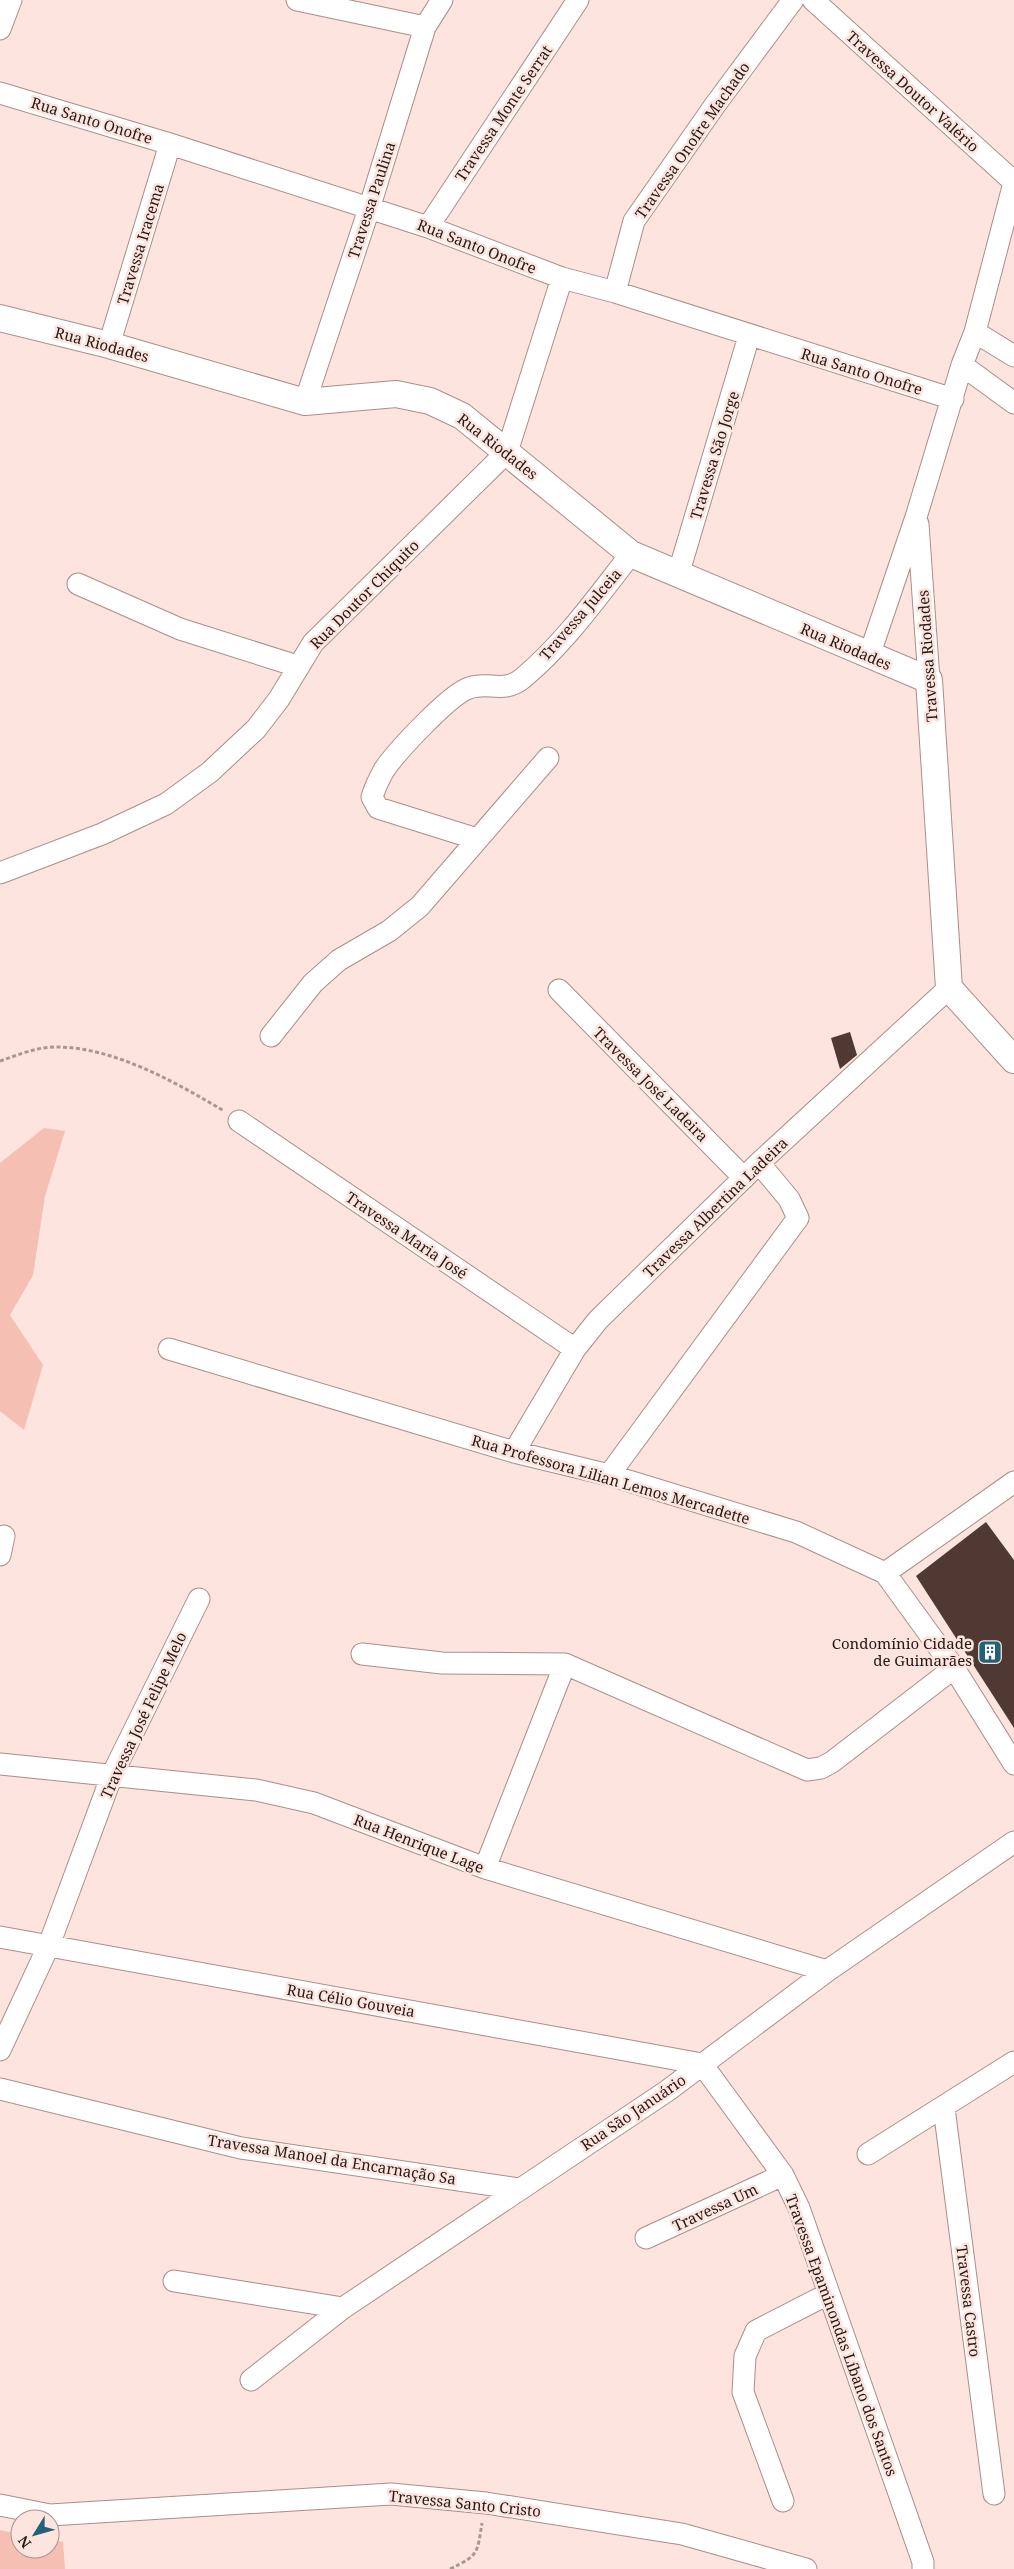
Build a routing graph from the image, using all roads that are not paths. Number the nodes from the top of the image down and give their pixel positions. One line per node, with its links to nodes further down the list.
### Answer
1 (11, 0): 8 (street)
2 (297, 0): 7 (street)
3 (442, 0): 7 (street, Travessa Paulina)
4 (578, 0): 13 (street, Travessa Monte Serrat)
5 (793, 0): 15 (street, Travessa Onofre Machado)
6 (813, 0): 11 (street, Travessa Doutor Valério)
7 (425, 27): 12 (street, Travessa Paulina)
8 (0, 29)
9 (0, 93): 10 (street, Rua Santo Onofre)
10 (170, 144): 12 (street, Rua Santo Onofre); 19 (street, Travessa Iracema)
11 (1014, 183): 17 (street, Travessa Riodades)
12 (369, 210): 13 (street, Rua Santo Onofre); 23 (street, Travessa Paulina)
13 (428, 227): 14 (street, Rua Santo Onofre)
14 (562, 278): 15 (street, Rua Santo Onofre); 25 (street)
15 (615, 292): 18 (street, Rua Santo Onofre)
16 (0, 318): 19 (street, Rua Riodades)
17 (975, 332): 20 (street); 21 (street, Travessa Riodades)
18 (750, 336): 22 (street, Rua Santo Onofre); 28 (street, Travessa São Jorge)
19 (110, 344): 23 (street, Rua Riodades)
20 (1014, 356)
21 (962, 365): 22 (street, Travessa Riodades); 24 (street)
22 (953, 399): 26 (street, Travessa Riodades)
23 (305, 402): 25 (street, Rua Riodades)
24 (1014, 403)
25 (507, 452): 27 (street, Rua Riodades); 31 (street, Rua Doutor Chiquito)
26 (917, 514): 30 (street); 32 (street, Travessa Riodades)
27 (631, 554): 28 (street, Rua Riodades); 34 (street, Travessa Julceia)
28 (678, 575): 30 (street, Rua Riodades)
29 (78, 584): 31 (street)
30 (869, 656): 32 (street, Rua Riodades)
31 (297, 666): 35 (street, Rua Doutor Chiquito)
32 (929, 680): 36 (street, Travessa Riodades)
33 (548, 758): 34 (street)
34 (477, 839): 38 (street)
35 (0, 873)
36 (949, 988): 39 (street); 41 (street, Travessa Albertina Ladeira)
37 (558, 990): 42 (street, Travessa José Ladeira)
38 (271, 1036)
39 (1014, 1060)
40 (240, 1120): 44 (street, Travessa Maria José)
41 (760, 1163): 42 (street, Travessa Albertina Ladeira); 46 (street)
42 (744, 1178): 44 (street, Travessa Albertina Ladeira)
43 (169, 1349): 45 (street, Rua Professora Lilian Lemos Mercadette)
44 (575, 1349): 45 (street, Travessa Albertina Ladeira)
45 (514, 1452): 46 (street, Rua Professora Lilian Lemos Mercadette)
46 (609, 1475): 48 (street, Rua Professora Lilian Lemos Mercadette)
47 (1014, 1482): 48 (street)
48 (885, 1573): 52 (street, Rua Professora Lilian Lemos Mercadette)
49 (199, 1599): 55 (street, Travessa José Felipe Melo)
50 (362, 1654): 51 (street)
51 (565, 1664): 52 (street); 57 (street)
52 (954, 1668): 54 (street, Rua Professora Lilian Lemos Mercadette)
53 (0, 1764): 55 (street, Rua Henrique Lage)
54 (1014, 1764)
55 (112, 1776): 57 (street, Rua Henrique Lage); 59 (street, Travessa José Felipe Melo)
56 (1014, 1842): 60 (street, Rua São Januário)
57 (485, 1868): 60 (street, Rua Henrique Lage)
58 (0, 1937): 59 (street, Rua Célio Gouveia)
59 (49, 1945): 61 (street, Travessa José Felipe Melo); 63 (street, Rua Célio Gouveia)
60 (827, 1971): 63 (street, Rua São Januário)
61 (0, 2050)
62 (1014, 2062): 65 (street)
63 (702, 2064): 67 (street, Travessa Epaminondas Líbano dos Santos); 68 (street, Rua São Januário)
64 (0, 2089): 68 (street, Travessa Manoel da Encarnação Sa)
65 (944, 2108): 66 (street); 74 (street, Travessa Castro)
66 (868, 2154)
67 (783, 2175): 69 (street, Travessa Um); 71 (street, Travessa Epaminondas Líbano dos Santos)
68 (518, 2189): 72 (street, Rua São Januário)
69 (646, 2238)
70 (174, 2281): 72 (street)
71 (828, 2294): 75 (street); 78 (street, Travessa Epaminondas Líbano dos Santos)
72 (343, 2308): 73 (street, Rua São Januário)
73 (251, 2380)
74 (994, 2494)
75 (783, 2501)
76 (0, 2505): 77 (street, Travessa Santo Cristo)
77 (806, 2569)
78 (923, 2569)

